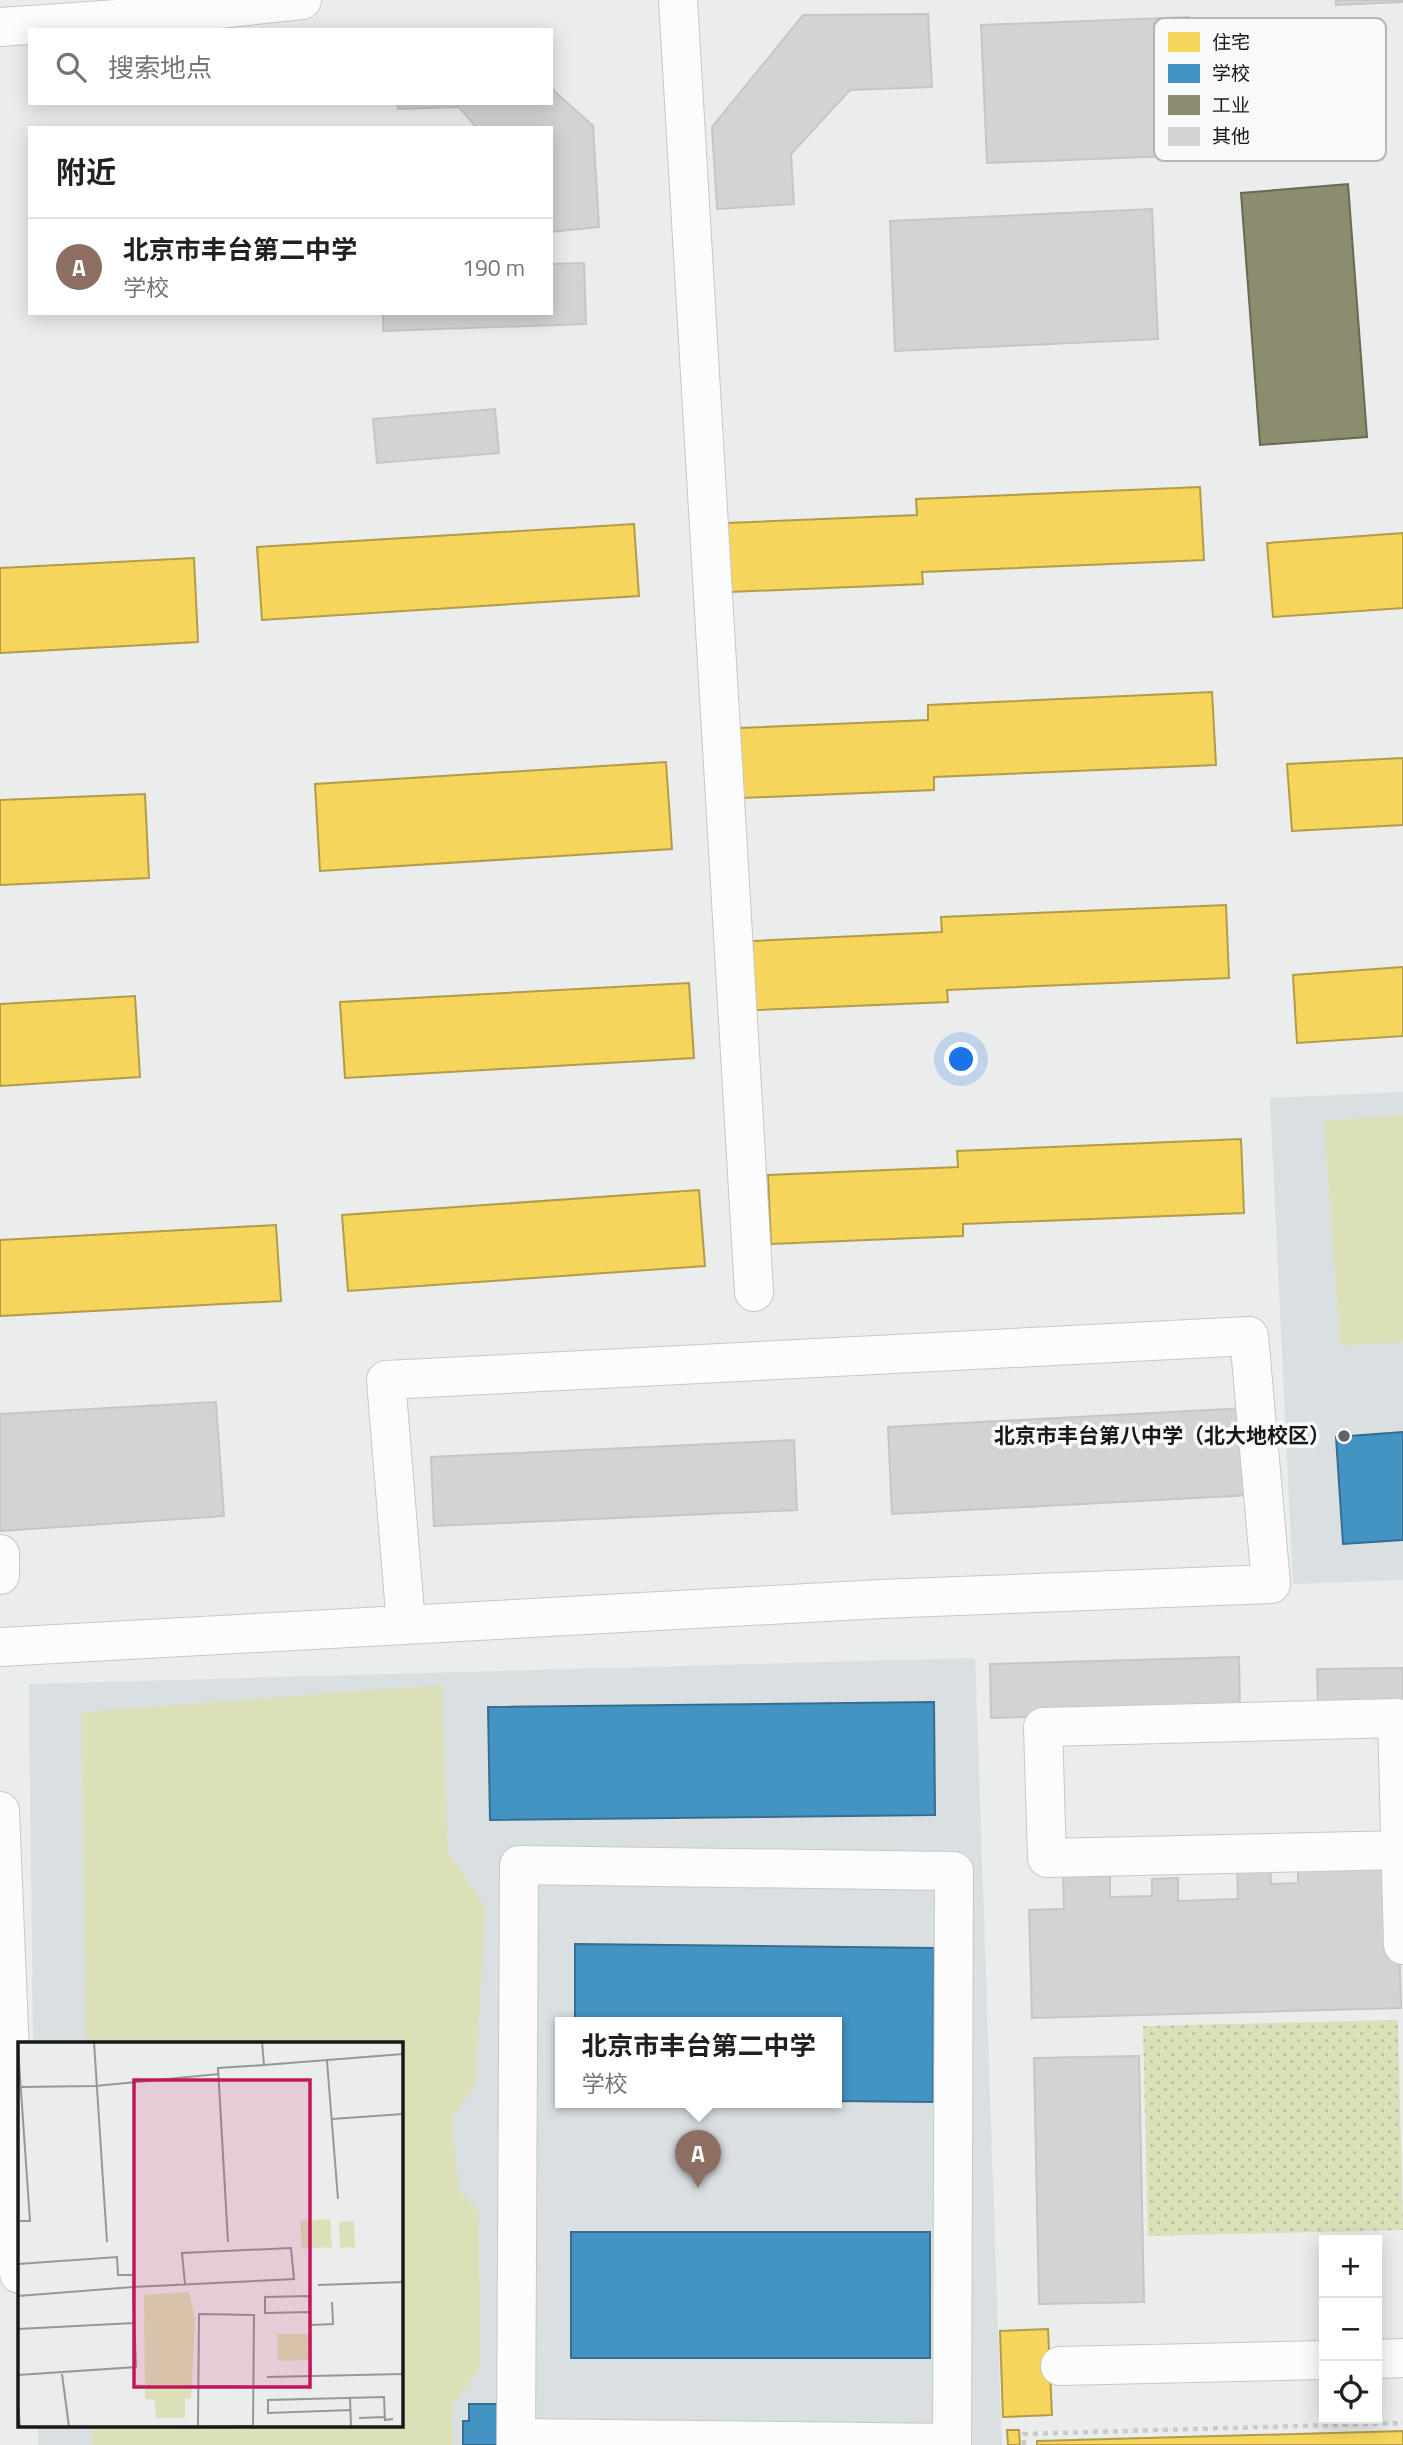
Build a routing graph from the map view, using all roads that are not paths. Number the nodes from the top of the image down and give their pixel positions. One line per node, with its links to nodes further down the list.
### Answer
1 (302, 0): 3 (street)
2 (678, 0): 4 (street)
3 (0, 27)
4 (754, 1292)
5 (0, 1554): 6 (street)
6 (0, 1575)
7 (406, 1625): 7 (street); 8 (street)
8 (0, 1647)
9 (0, 1811): 11 (street)
10 (1401, 1850): 10 (street); 12 (street)
11 (2, 1938): 13 (street)
12 (1403, 1945)
13 (18, 2254)
14 (18, 2283): 15 (street)
15 (0, 2284)
16 (1403, 2358): 17 (street)
17 (1382, 2359)
18 (1319, 2360): 19 (street)
19 (1060, 2366)
20 (516, 2442): 21 (street); 21 (street)
21 (953, 2444)

